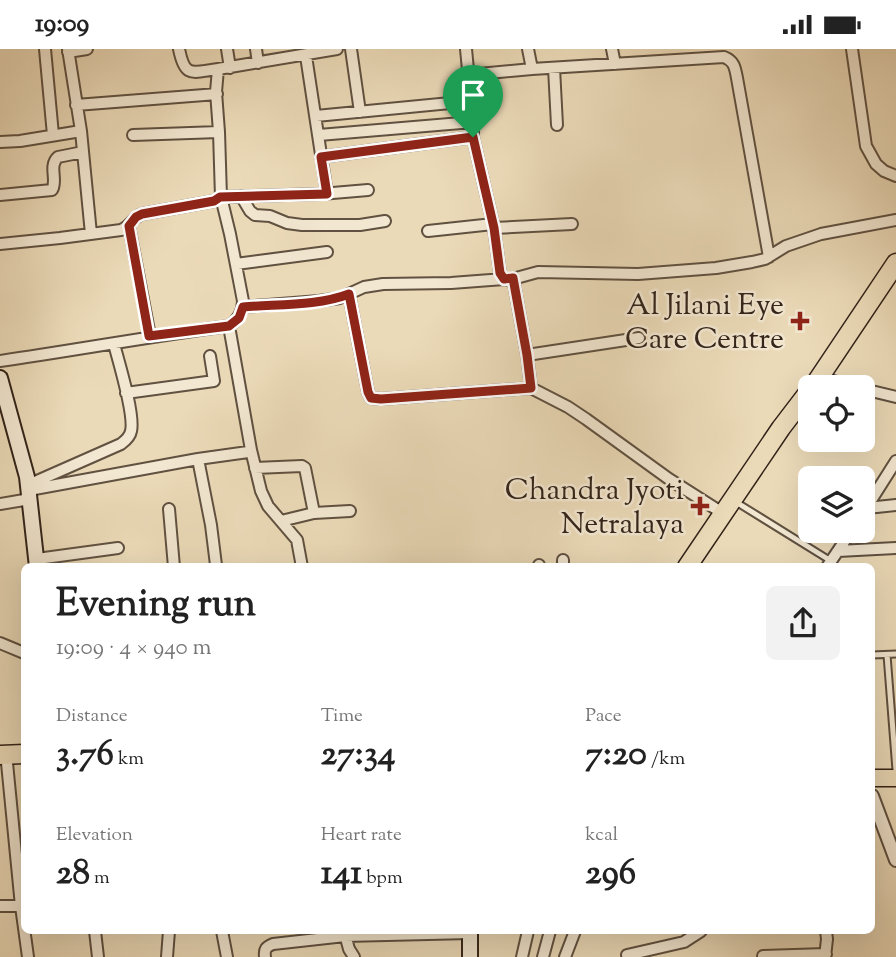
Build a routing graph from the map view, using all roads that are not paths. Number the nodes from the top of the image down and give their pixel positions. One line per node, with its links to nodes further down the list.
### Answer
1 (45, 49): 31 (street)
2 (87, 49): 12 (street)
3 (178, 49): 19 (street)
4 (227, 49): 19 (street)
5 (256, 49): 16 (street)
6 (337, 49): 15 (street)
7 (351, 49): 25 (street)
8 (466, 49): 21 (street)
9 (528, 49): 20 (street)
10 (612, 49): 17 (street)
11 (852, 49): 38 (street)
12 (68, 50): 24 (street)
13 (675, 54): 17 (street); 53 (street)
14 (276, 55): 15 (street); 16 (street)
15 (306, 55): 26 (street)
16 (258, 63): 19 (street)
17 (615, 64): 18 (street)
18 (554, 68): 20 (street); 28 (street)
19 (224, 69): 22 (street)
20 (532, 69): 21 (street)
21 (468, 75): 23 (street)
22 (217, 95): 24 (street); 30 (street)
23 (471, 101): 25 (street); 27 (street)
24 (76, 105): 29 (street)
25 (360, 112): 26 (street)
26 (316, 116): 33 (street)
27 (473, 122): 33 (street); 34 (street)
28 (557, 125)
29 (81, 131): 31 (street); 36 (street)
30 (219, 132): 32 (street); 43 (street)
31 (53, 135): 35 (street)
32 (133, 135)
33 (319, 135): 37 (street)
34 (473, 137): 37 (street); 48 (street)
35 (0, 142)
36 (83, 152): 41 (street); 50 (street)
37 (321, 157): 40 (street)
38 (896, 176)
39 (368, 190): 40 (street)
40 (327, 194): 42 (street)
41 (0, 195)
42 (242, 196): 43 (street); 45 (street)
43 (220, 197): 47 (street); 55 (street)
44 (896, 220): 53 (street)
45 (385, 221)
46 (572, 224): 48 (street)
47 (129, 226): 50 (street); 60 (street)
48 (494, 226): 49 (street); 56 (street)
49 (428, 231)
50 (91, 234): 51 (street)
51 (0, 244)
52 (327, 252): 55 (street)
53 (769, 257): 56 (street)
54 (896, 263): 66 (highway)
55 (236, 264): 58 (street)
56 (508, 279): 57 (street); 63 (street)
57 (349, 294): 58 (street); 68 (street)
58 (243, 307): 59 (street)
59 (229, 326): 60 (street); 73 (street)
60 (149, 336): 62 (street)
61 (639, 338): 63 (street)
62 (114, 344): 65 (street); 69 (street)
63 (527, 355): 68 (street)
64 (210, 356): 69 (street)
65 (0, 361)
66 (821, 375)
67 (0, 378): 77 (main road)
68 (531, 388): 81 (street)
69 (126, 393): 77 (street)
70 (875, 393): 71 (street)
71 (896, 397)
72 (798, 406): 81 (highway)
73 (251, 450): 74 (street); 76 (street)
74 (198, 459): 77 (street); 93 (street)
75 (896, 461): 78 (street)
76 (255, 468): 85 (street); 86 (street)
77 (29, 491): 79 (street); 91 (main road)
78 (875, 495)
79 (0, 504)
80 (896, 505): 83 (street)
81 (729, 507): 95 (highway); 96 (lane)
82 (169, 509): 92 (street)
83 (875, 509)
84 (349, 511): 85 (street)
85 (314, 513): 86 (street)
86 (281, 521): 94 (street)
87 (843, 543): 90 (street)
88 (118, 548): 91 (street)
89 (896, 548): 90 (street)
90 (838, 551): 97 (street)
91 (37, 563)
92 (174, 563)
93 (216, 563)
94 (301, 563)
95 (690, 563)
96 (827, 563)
97 (830, 563)
98 (0, 643): 99 (street)
99 (21, 652)
100 (896, 654): 102 (lane)
101 (875, 655): 102 (lane)
102 (887, 655): 103 (lane)
103 (893, 695): 104 (lane)
104 (894, 724): 107 (lane)
105 (8, 761): 112 (street)
106 (875, 769): 107 (main road)
107 (896, 770)
108 (875, 778): 109 (main road)
109 (896, 778)
110 (875, 804): 111 (street)
111 (896, 860)
112 (21, 898)
113 (0, 907): 114 (street)
114 (21, 909)
115 (25, 934): 128 (street)
116 (95, 934): 129 (street)
117 (169, 934): 130 (street)
118 (223, 934): 131 (street)
119 (345, 934): 132 (street); 133 (street)
120 (470, 934): 134 (main road)
121 (527, 934): 135 (street)
122 (549, 934): 136 (street)
123 (574, 934): 137 (street)
124 (696, 934): 126 (street)
125 (826, 934): 127 (street)
126 (627, 955)
127 (826, 956): 138 (street)
128 (27, 957)
129 (98, 957)
130 (167, 957)
131 (227, 957)
132 (265, 957)
133 (354, 957)
134 (470, 957)
135 (522, 957)
136 (543, 957)
137 (565, 957)
138 (764, 957)

